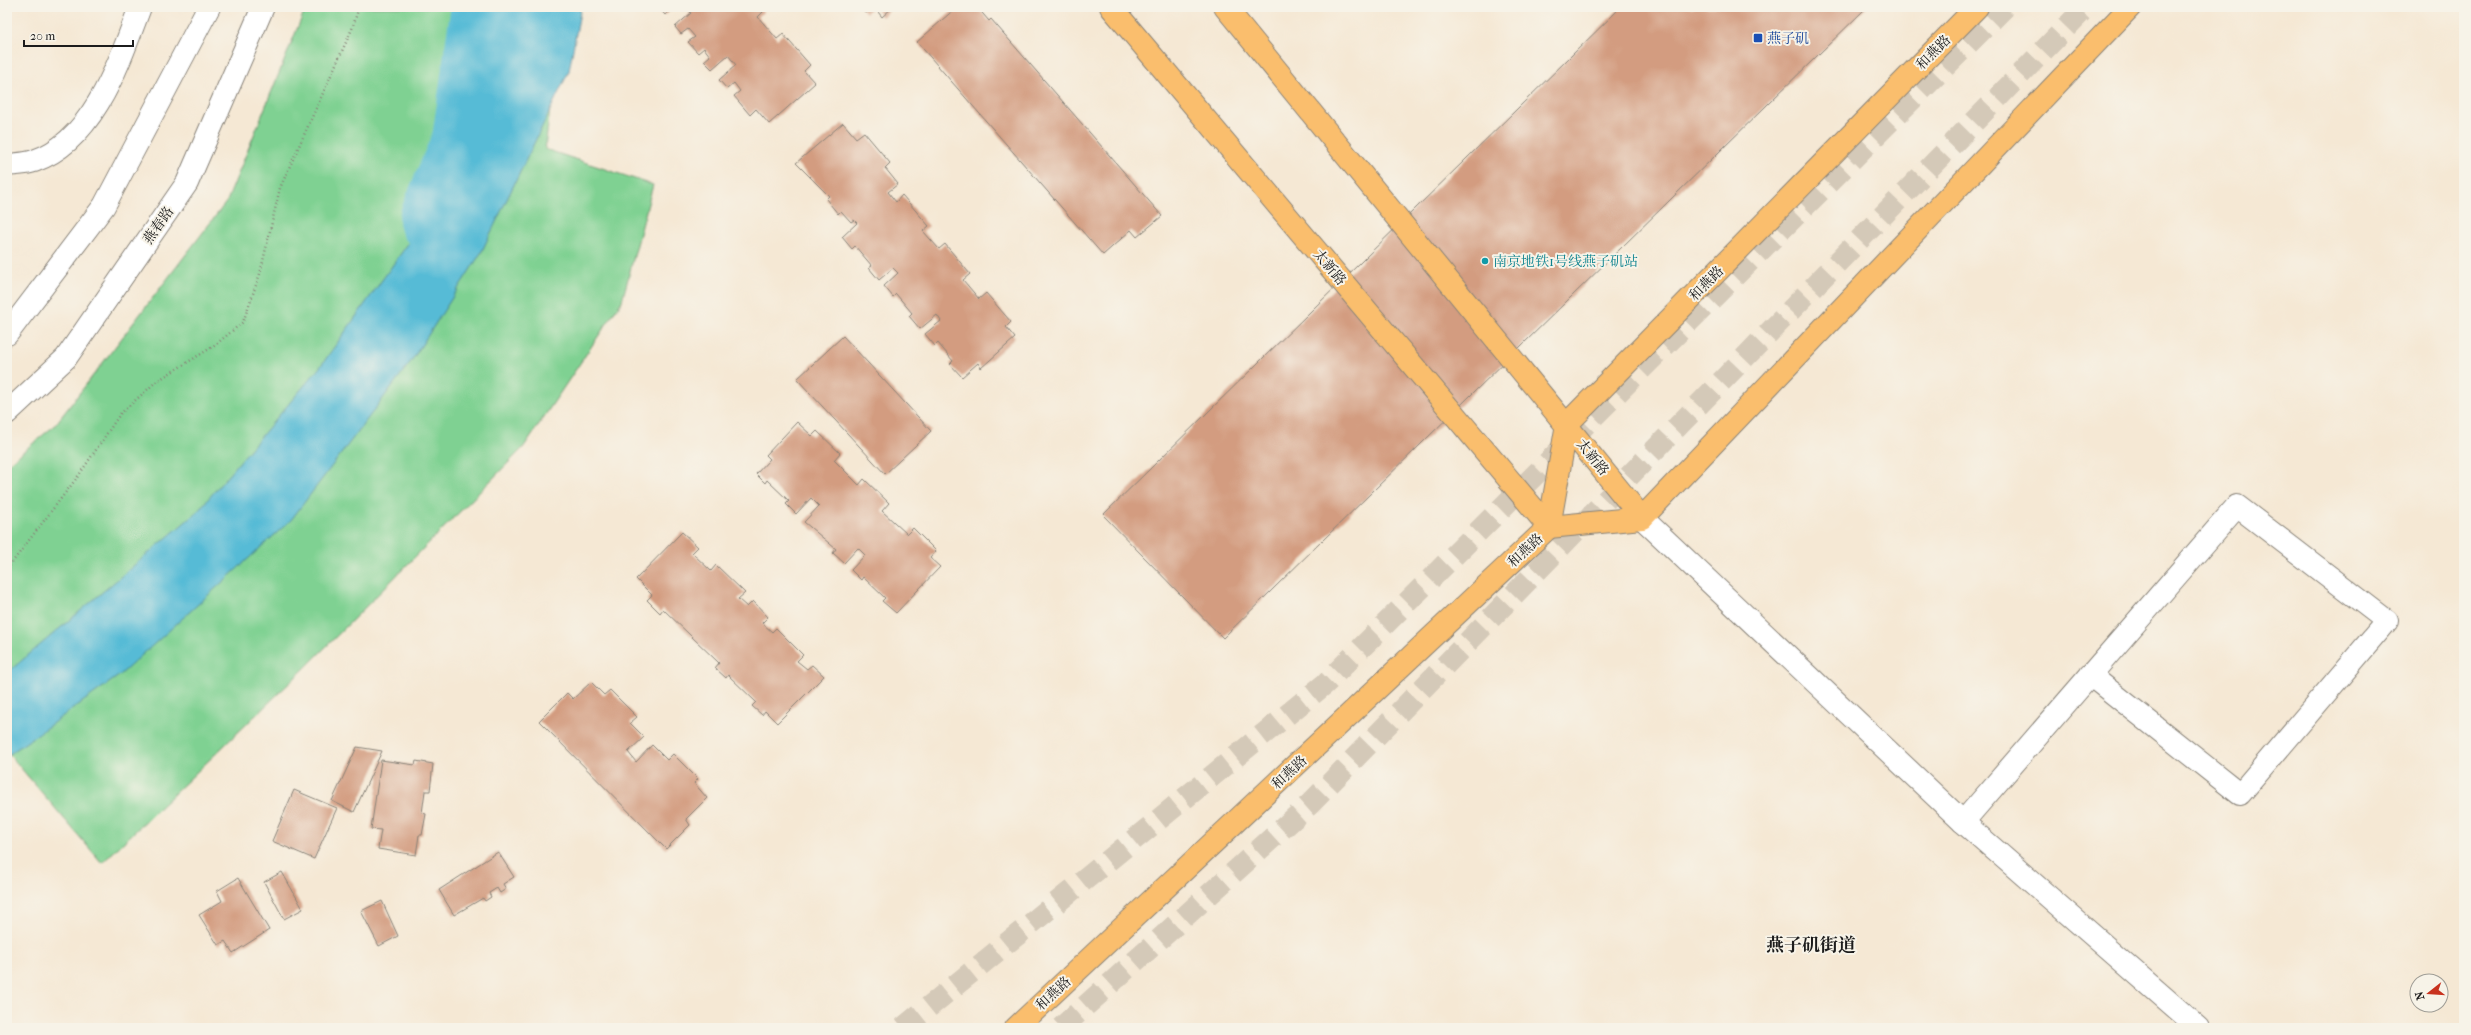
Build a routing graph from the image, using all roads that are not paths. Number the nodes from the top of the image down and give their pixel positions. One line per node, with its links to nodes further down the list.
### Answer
1 (140, 7): 8 (street)
2 (209, 7): 9 (street)
3 (263, 7): 10 (street, 燕春路)
4 (1111, 7): 13 (main road, 太新路)
5 (1225, 7): 11 (main road, 太新路)
6 (1977, 7): 11 (main road, 和燕路)
7 (2130, 7): 12 (main road)
8 (7, 165)
9 (7, 334)
10 (7, 413)
11 (1566, 424): 12 (main road, 太新路); 13 (main road, 和燕路)
12 (1642, 518): 13 (main road); 15 (street)
13 (1549, 527): 16 (main road, 和燕路)
14 (2090, 675): 14 (street); 15 (street)
15 (1963, 822): 17 (street)
16 (1016, 1028)
17 (2199, 1028)

